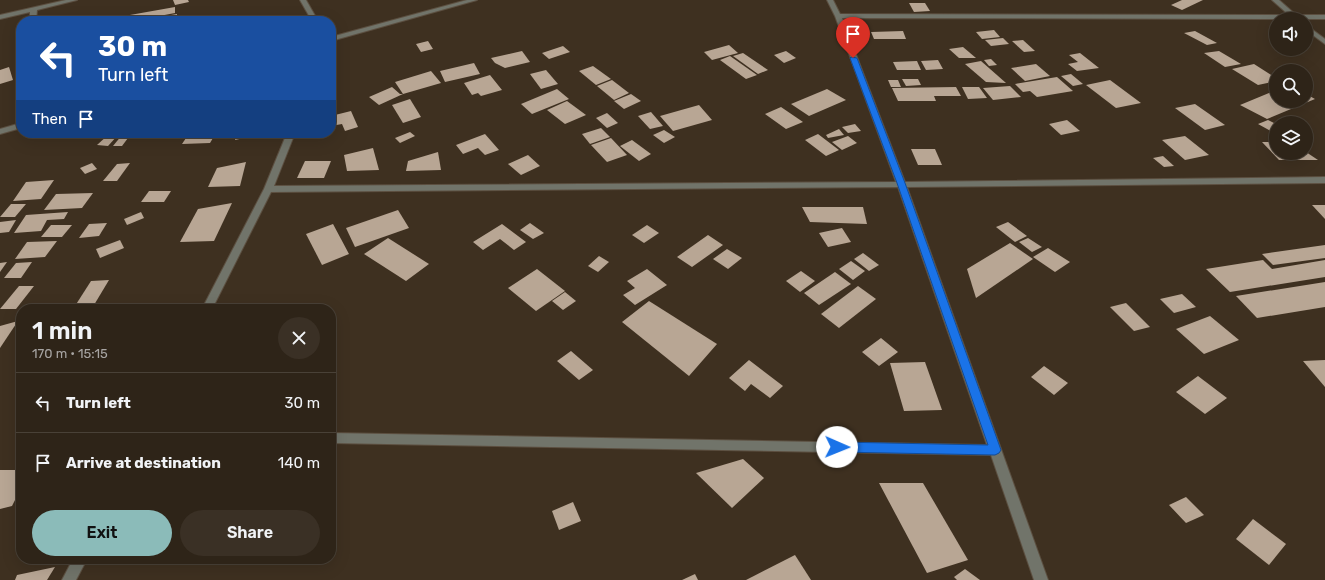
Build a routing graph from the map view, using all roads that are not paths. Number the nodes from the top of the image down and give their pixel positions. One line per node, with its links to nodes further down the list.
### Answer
1 (74, 0): 6 (street)
2 (303, 0): 9 (street)
3 (474, 0): 16 (street)
4 (830, 0): 10 (street)
5 (1274, 0): 7 (street)
6 (34, 9): 8 (street); 11 (street)
7 (1288, 12)
8 (33, 16)
9 (312, 16)
10 (838, 16): 14 (street); 22 (street)
11 (0, 17)
12 (1313, 17): 13 (street)
13 (1325, 17)
14 (1269, 18)
15 (1313, 33): 17 (street)
16 (336, 38)
17 (1325, 42)
18 (16, 127): 19 (street)
19 (0, 132)
20 (289, 138): 23 (street)
21 (1325, 180): 22 (street)
22 (901, 183): 23 (street); 26 (street)
23 (268, 189): 24 (street)
24 (210, 304)
25 (336, 438): 26 (street)
26 (995, 450): 29 (street)
27 (77, 564): 28 (street)
28 (69, 580)
29 (1041, 580)

